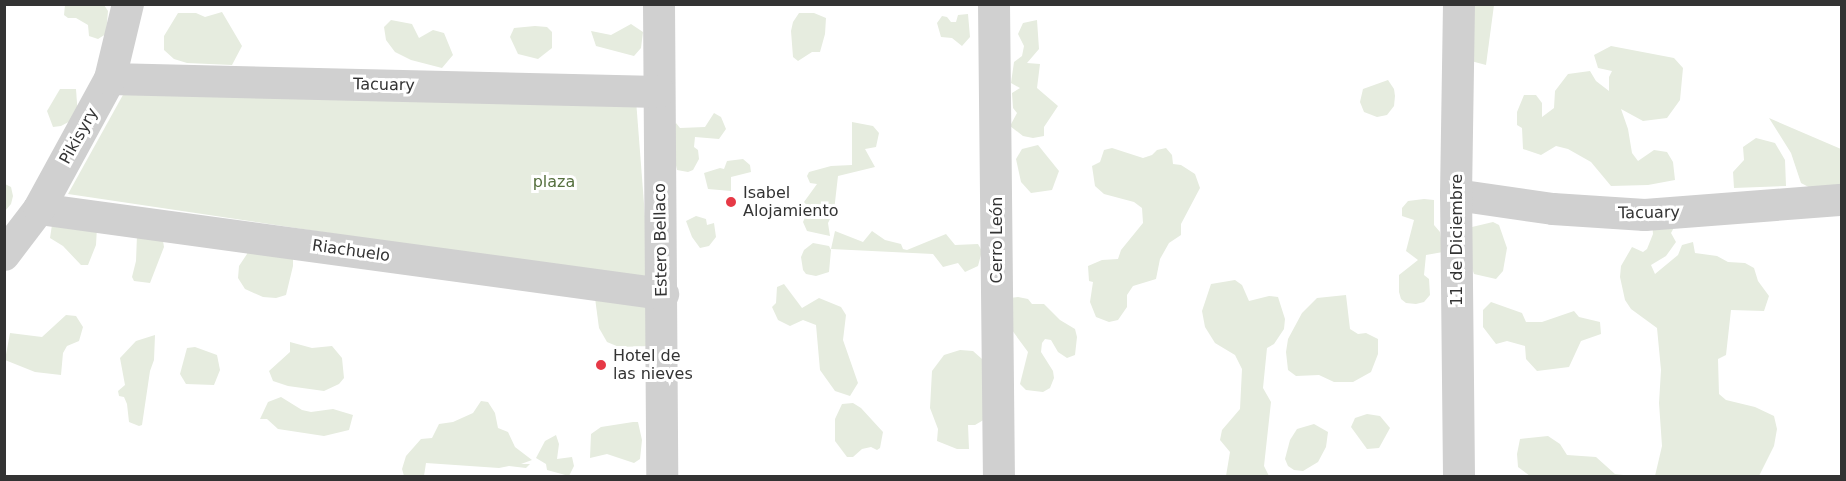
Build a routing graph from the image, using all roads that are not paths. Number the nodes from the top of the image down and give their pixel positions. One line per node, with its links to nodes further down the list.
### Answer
1 (128, 4): 5 (street, Pikisyry)
2 (659, 4): 6 (street, Estero Bellaco)
3 (994, 4): 13 (street, Cerro León)
4 (1459, 4): 7 (street, 11 de Diciembre)
5 (110, 79): 6 (street, Tacuary); 9 (street, Pikisyry)
6 (658, 92): 11 (street, Estero Bellaco)
7 (1456, 195): 8 (street, Tacuary); 14 (street, 11 de Diciembre)
8 (1842, 200)
9 (39, 209): 10 (street, Pikisyry); 11 (street, Riachuelo)
10 (4, 255)
11 (663, 294): 12 (street, Estero Bellaco)
12 (662, 477)
13 (999, 477)
14 (1459, 477)

